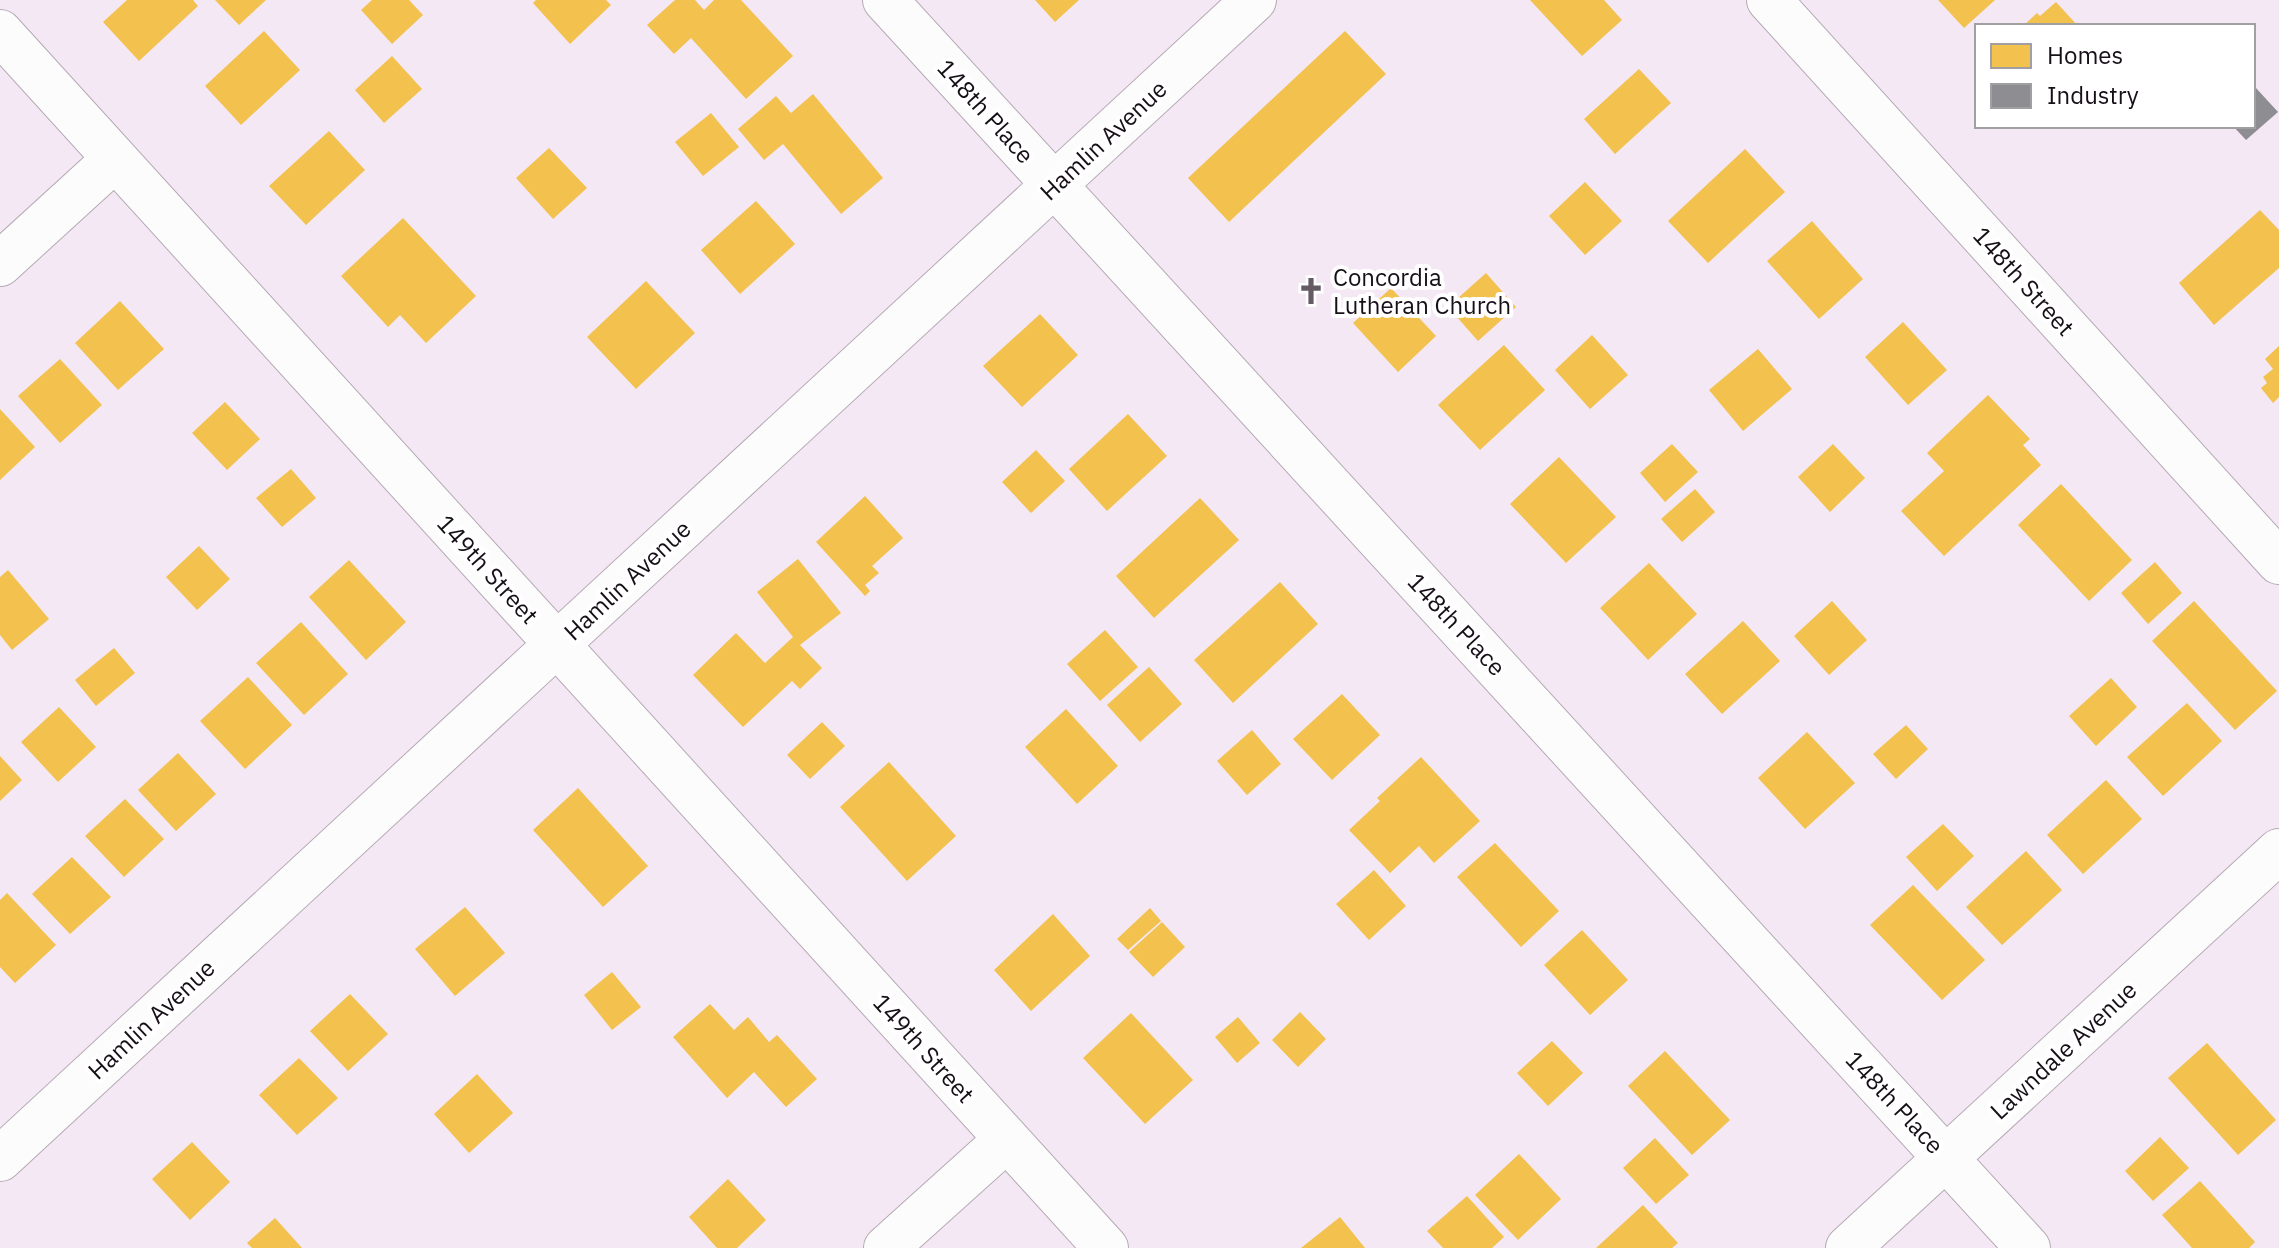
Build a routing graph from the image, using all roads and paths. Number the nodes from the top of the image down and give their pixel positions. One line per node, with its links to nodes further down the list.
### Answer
1 (885, 0): 6 (street, 148th Place)
2 (1254, 0): 6 (street, Hamlin Avenue)
3 (1769, 0): 8 (street, 148th Street)
4 (0, 32): 5 (street, 149th Street)
5 (115, 159): 7 (street); 9 (street, 149th Street)
6 (1054, 185): 9 (street, Hamlin Avenue); 12 (street, 148th Place)
7 (0, 264)
8 (2279, 562)
9 (557, 644): 11 (street, 149th Street); 13 (street, Hamlin Avenue)
10 (2279, 851): 12 (street, Lawndale Avenue)
11 (1007, 1139): 14 (street); 15 (street, 149th Street)
12 (1946, 1158): 16 (street, Lawndale Avenue); 17 (street, 148th Place)
13 (0, 1159)
14 (886, 1248)
15 (1106, 1248)
16 (1848, 1248)
17 (2028, 1248)

